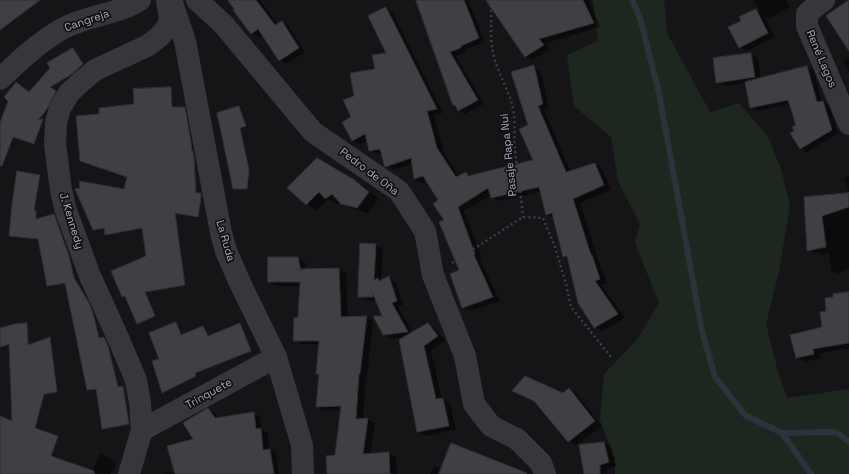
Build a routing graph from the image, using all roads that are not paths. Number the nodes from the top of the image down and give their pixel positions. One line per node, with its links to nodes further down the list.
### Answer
1 (140, 0): 6 (street, Cangreja)
2 (167, 0): 9 (street, J. Kennedy)
3 (171, 0): 8 (street, La Ruda)
4 (197, 0): 12 (street, Pedro de Oña)
5 (824, 0): 7 (street, René Lagos)
6 (0, 79)
7 (849, 124)
8 (276, 357): 9 (street, Trinquete); 11 (street, La Ruda)
9 (142, 430): 10 (street, J. Kennedy)
10 (132, 470)
11 (303, 474)
12 (545, 474)

